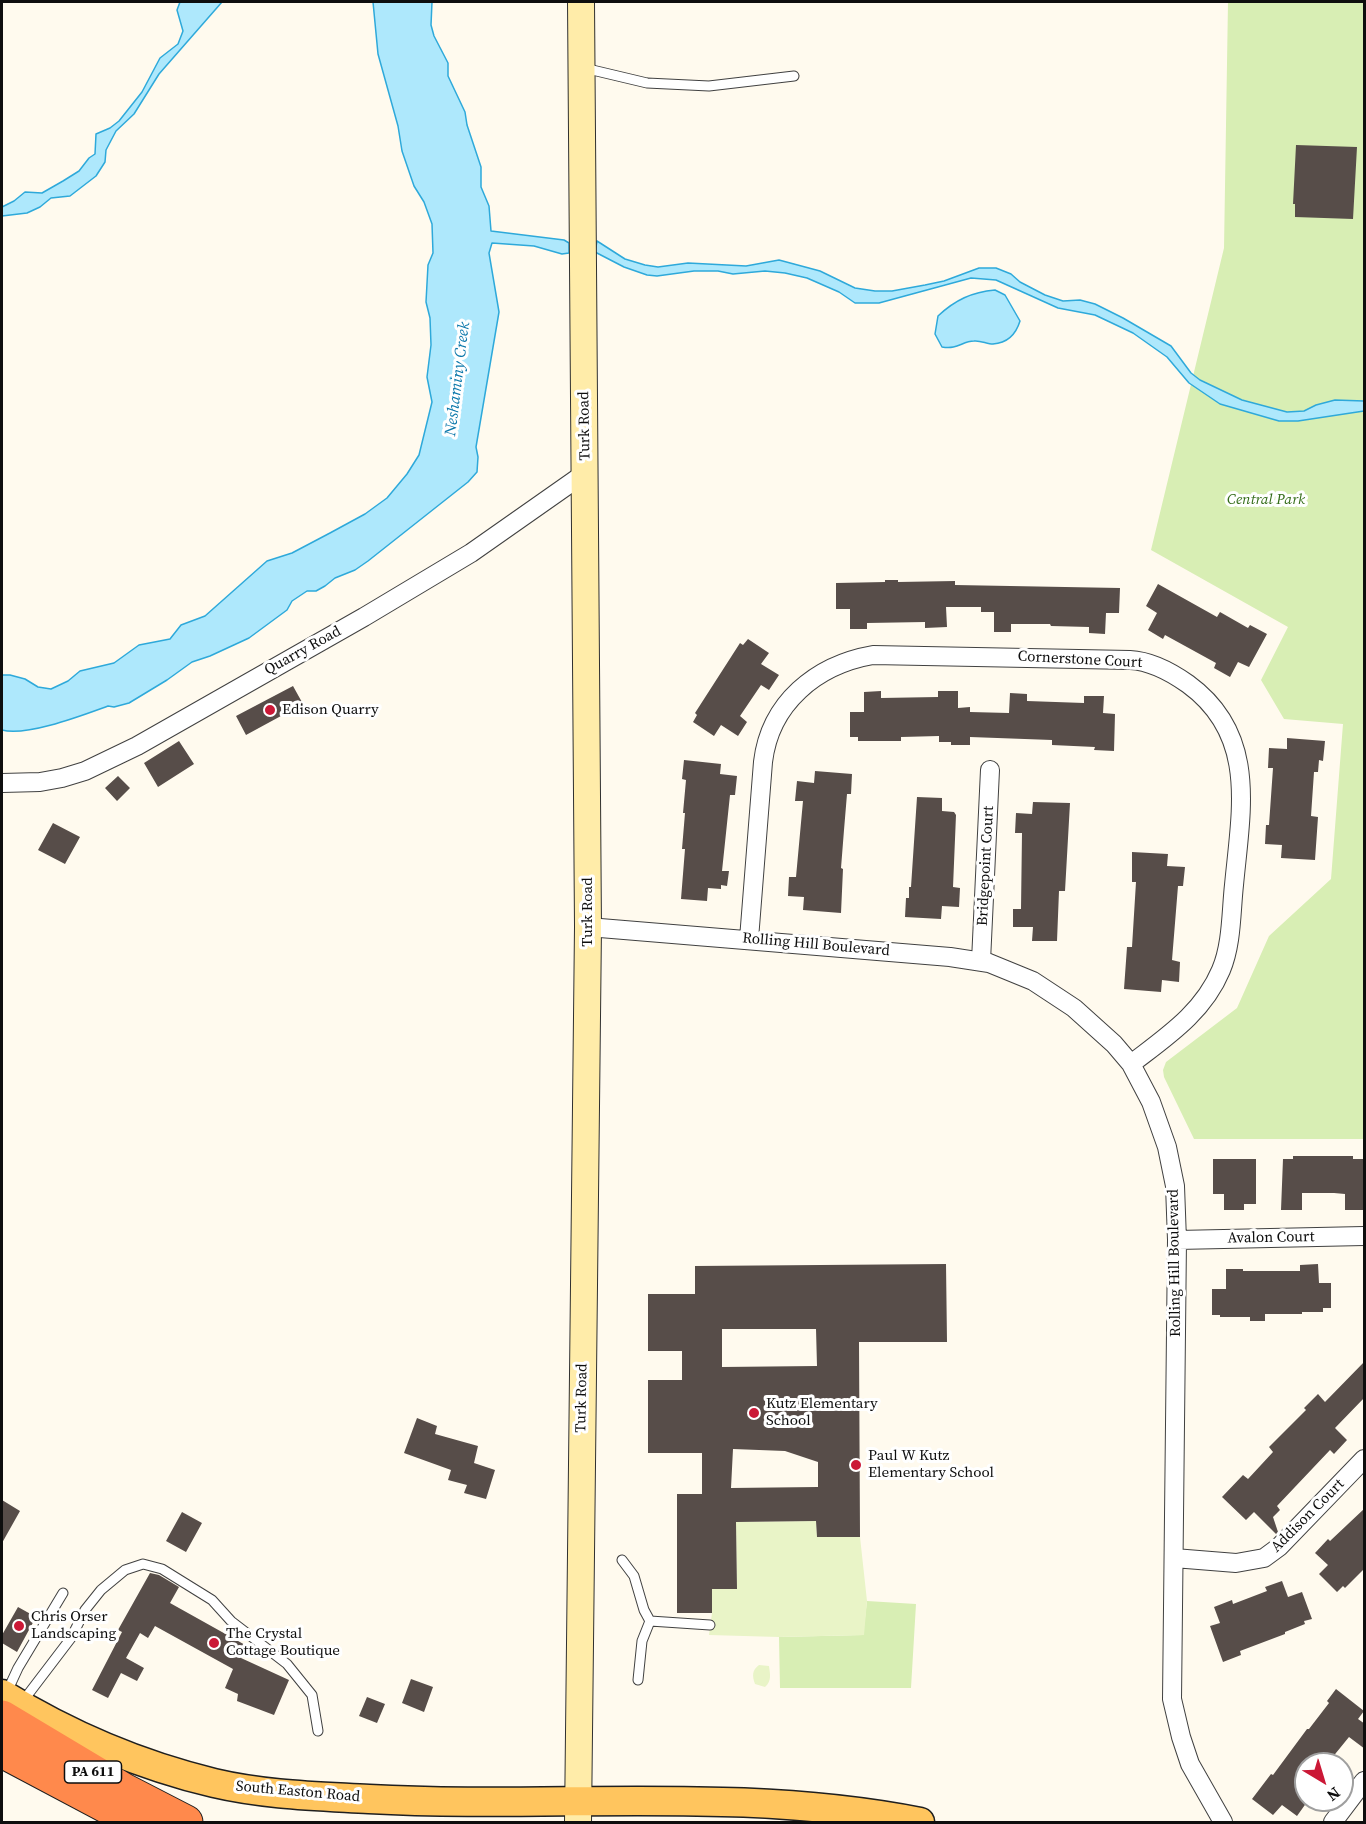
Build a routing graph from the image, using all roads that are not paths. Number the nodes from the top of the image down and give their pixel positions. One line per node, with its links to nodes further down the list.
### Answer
1 (581, 2): 2 (street, Turk Road)
2 (582, 68): 3 (lane); 4 (street, Turk Road)
3 (794, 76)
4 (585, 472): 6 (street, Quarry Road); 7 (street, Turk Road)
5 (990, 770): 9 (street, Bridgepoint Court)
6 (2, 783)
7 (588, 927): 8 (street, Rolling Hill Boulevard); 24 (street, Turk Road)
8 (748, 939): 9 (street, Rolling Hill Boulevard); 10 (street, Cornerstone Court)
9 (981, 961): 10 (street, Rolling Hill Boulevard)
10 (1131, 1064): 12 (street, Rolling Hill Boulevard)
11 (1365, 1236): 12 (street, Avalon Court)
12 (1177, 1240): 14 (street, Rolling Hill Boulevard)
13 (1365, 1459): 14 (street, Addison Court)
14 (1174, 1558): 29 (street, Rolling Hill Boulevard)
15 (622, 1560): 17 (lane)
16 (63, 1593): 20 (lane)
17 (650, 1621): 18 (lane); 19 (lane)
18 (710, 1625)
19 (638, 1680)
20 (7, 1703): 21 (lane); 24 (main road, South Easton Road); 28 (highway, PA 611)
21 (318, 1731)
22 (2, 1752): 26 (main road); 27 (highway, PA 611)
23 (1365, 1781): 30 (street)
24 (577, 1812): 25 (main road, South Easton Road)
25 (911, 1821)
26 (103, 1822)
27 (136, 1822)
28 (186, 1822)
29 (1223, 1822)
30 (1333, 1822)

